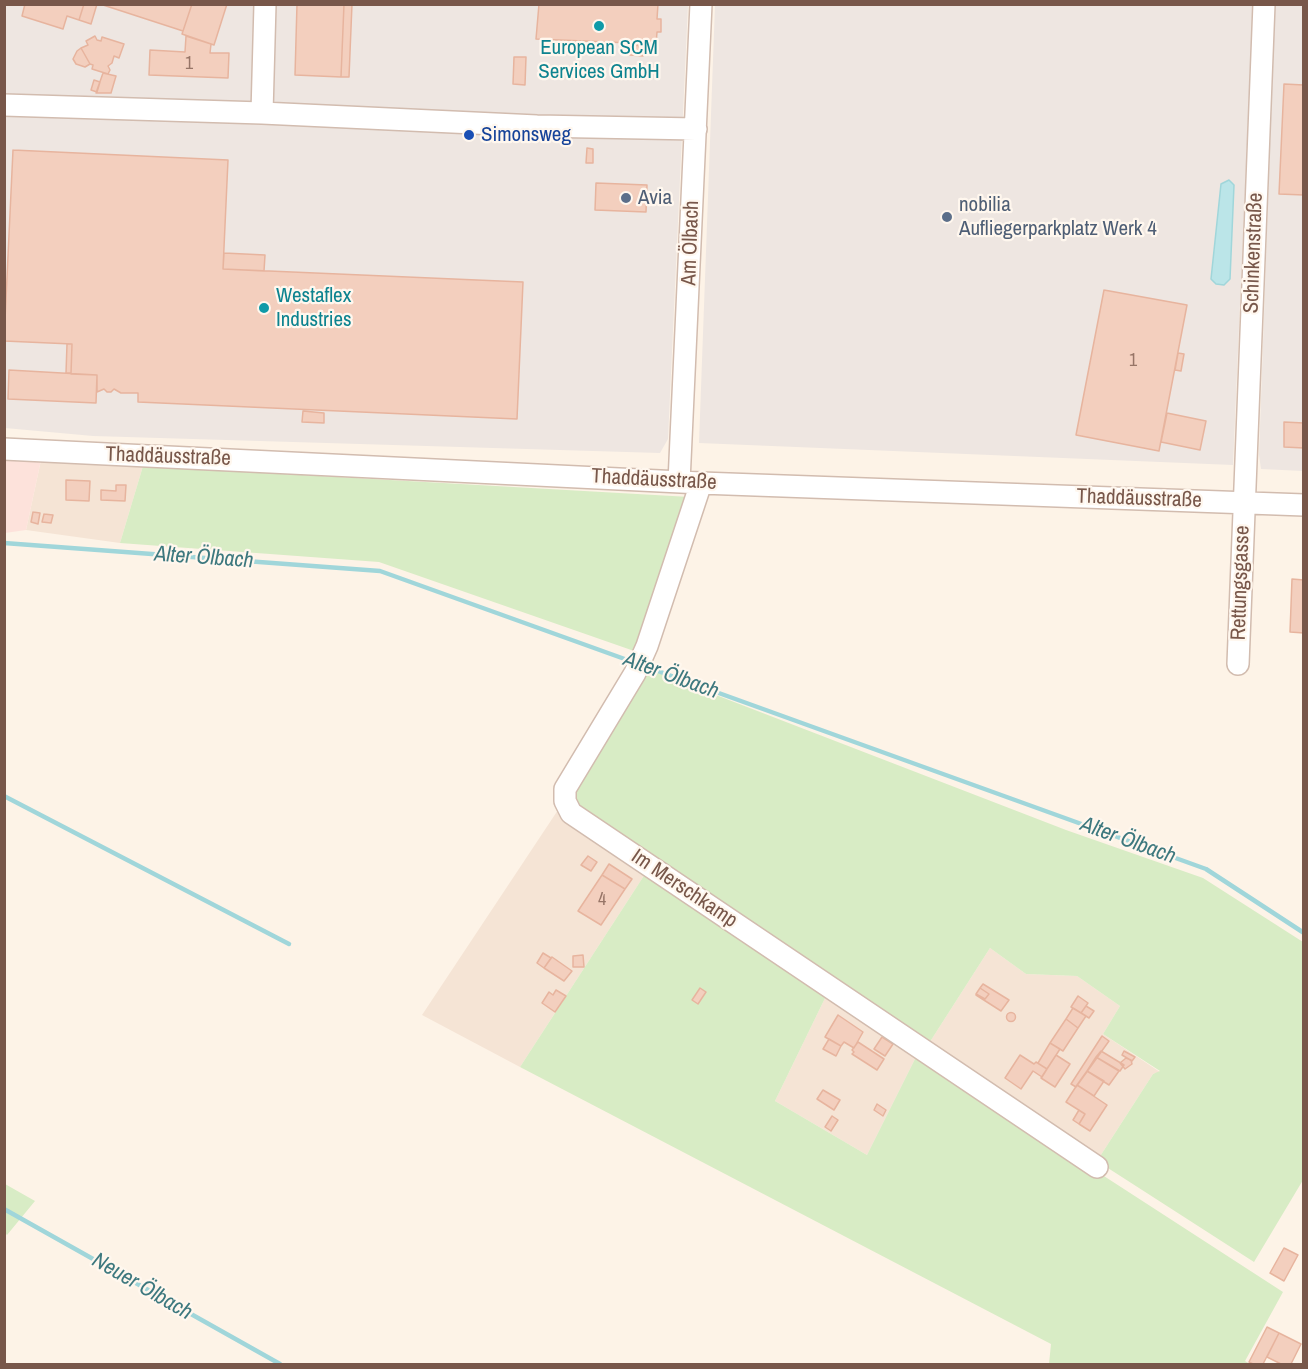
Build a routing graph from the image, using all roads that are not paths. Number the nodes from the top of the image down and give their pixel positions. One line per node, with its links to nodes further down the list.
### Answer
1 (265, 4): 5 (street)
2 (701, 4): 6 (street, Am Ölbach)
3 (1264, 4): 10 (street, Schinkenstraße)
4 (4, 105): 5 (street)
5 (262, 112): 6 (street)
6 (696, 129): 8 (street, Am Ölbach)
7 (4, 449): 8 (street, Thaddäusstraße)
8 (679, 482): 9 (street, Thaddäusstraße)
9 (701, 483): 10 (street, Thaddäusstraße); 13 (street, Im Merschkamp)
10 (1244, 502): 11 (street, Thaddäusstraße); 12 (street, Rettungsgasse)
11 (1304, 504)
12 (1238, 664)
13 (1097, 1167)

